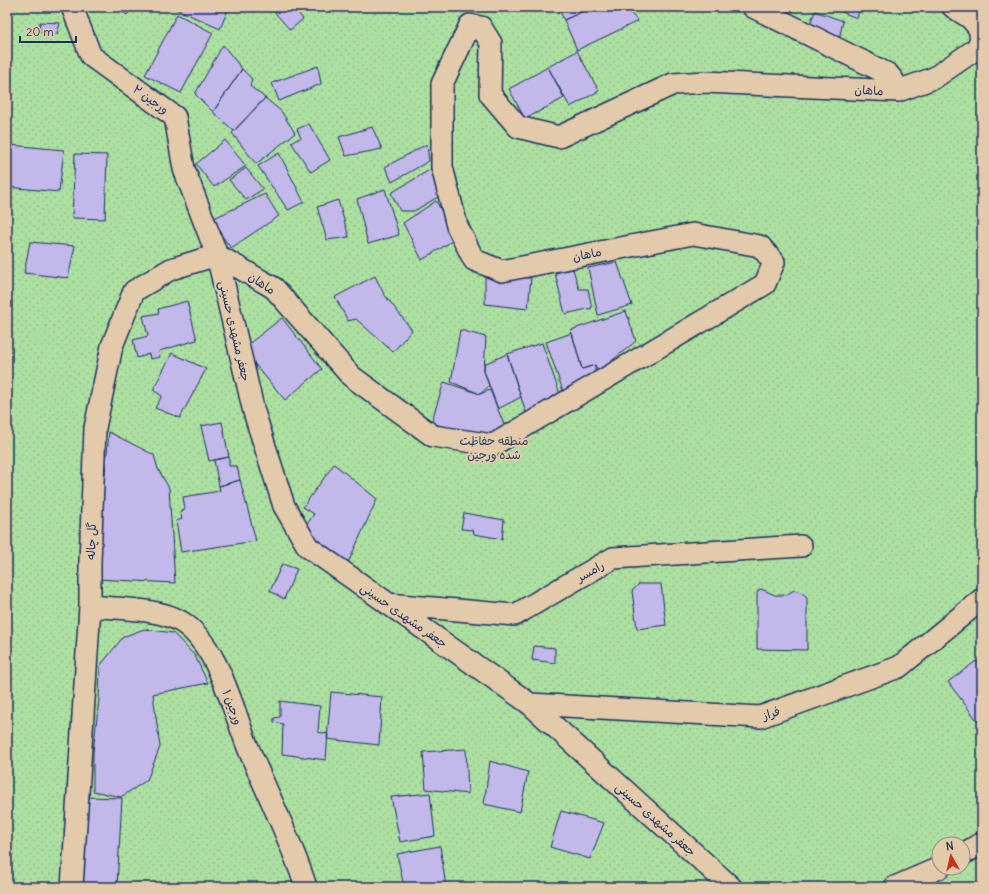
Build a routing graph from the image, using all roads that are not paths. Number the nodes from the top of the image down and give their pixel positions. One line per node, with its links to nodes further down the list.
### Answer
1 (72, 7): 5 (street, ورجین ۲)
2 (753, 7): 4 (street)
3 (952, 7): 4 (street)
4 (898, 91): 5 (street, ماهان)
5 (217, 255): 8 (street, جعفر مشهدی حسینی); 9 (street, گل چاله)
6 (801, 546): 8 (street, رامسر)
7 (982, 599): 10 (street, فراز)
8 (388, 604): 10 (street, جعفر مشهدی حسینی)
9 (90, 606): 14 (street, گل چاله); 15 (street, ورجین ۱)
10 (530, 704): 16 (street, جعفر مشهدی حسینی)
11 (982, 843): 12 (street)
12 (971, 849)
13 (931, 871): 17 (street)
14 (72, 887)
15 (306, 887)
16 (731, 887)
17 (895, 887)

